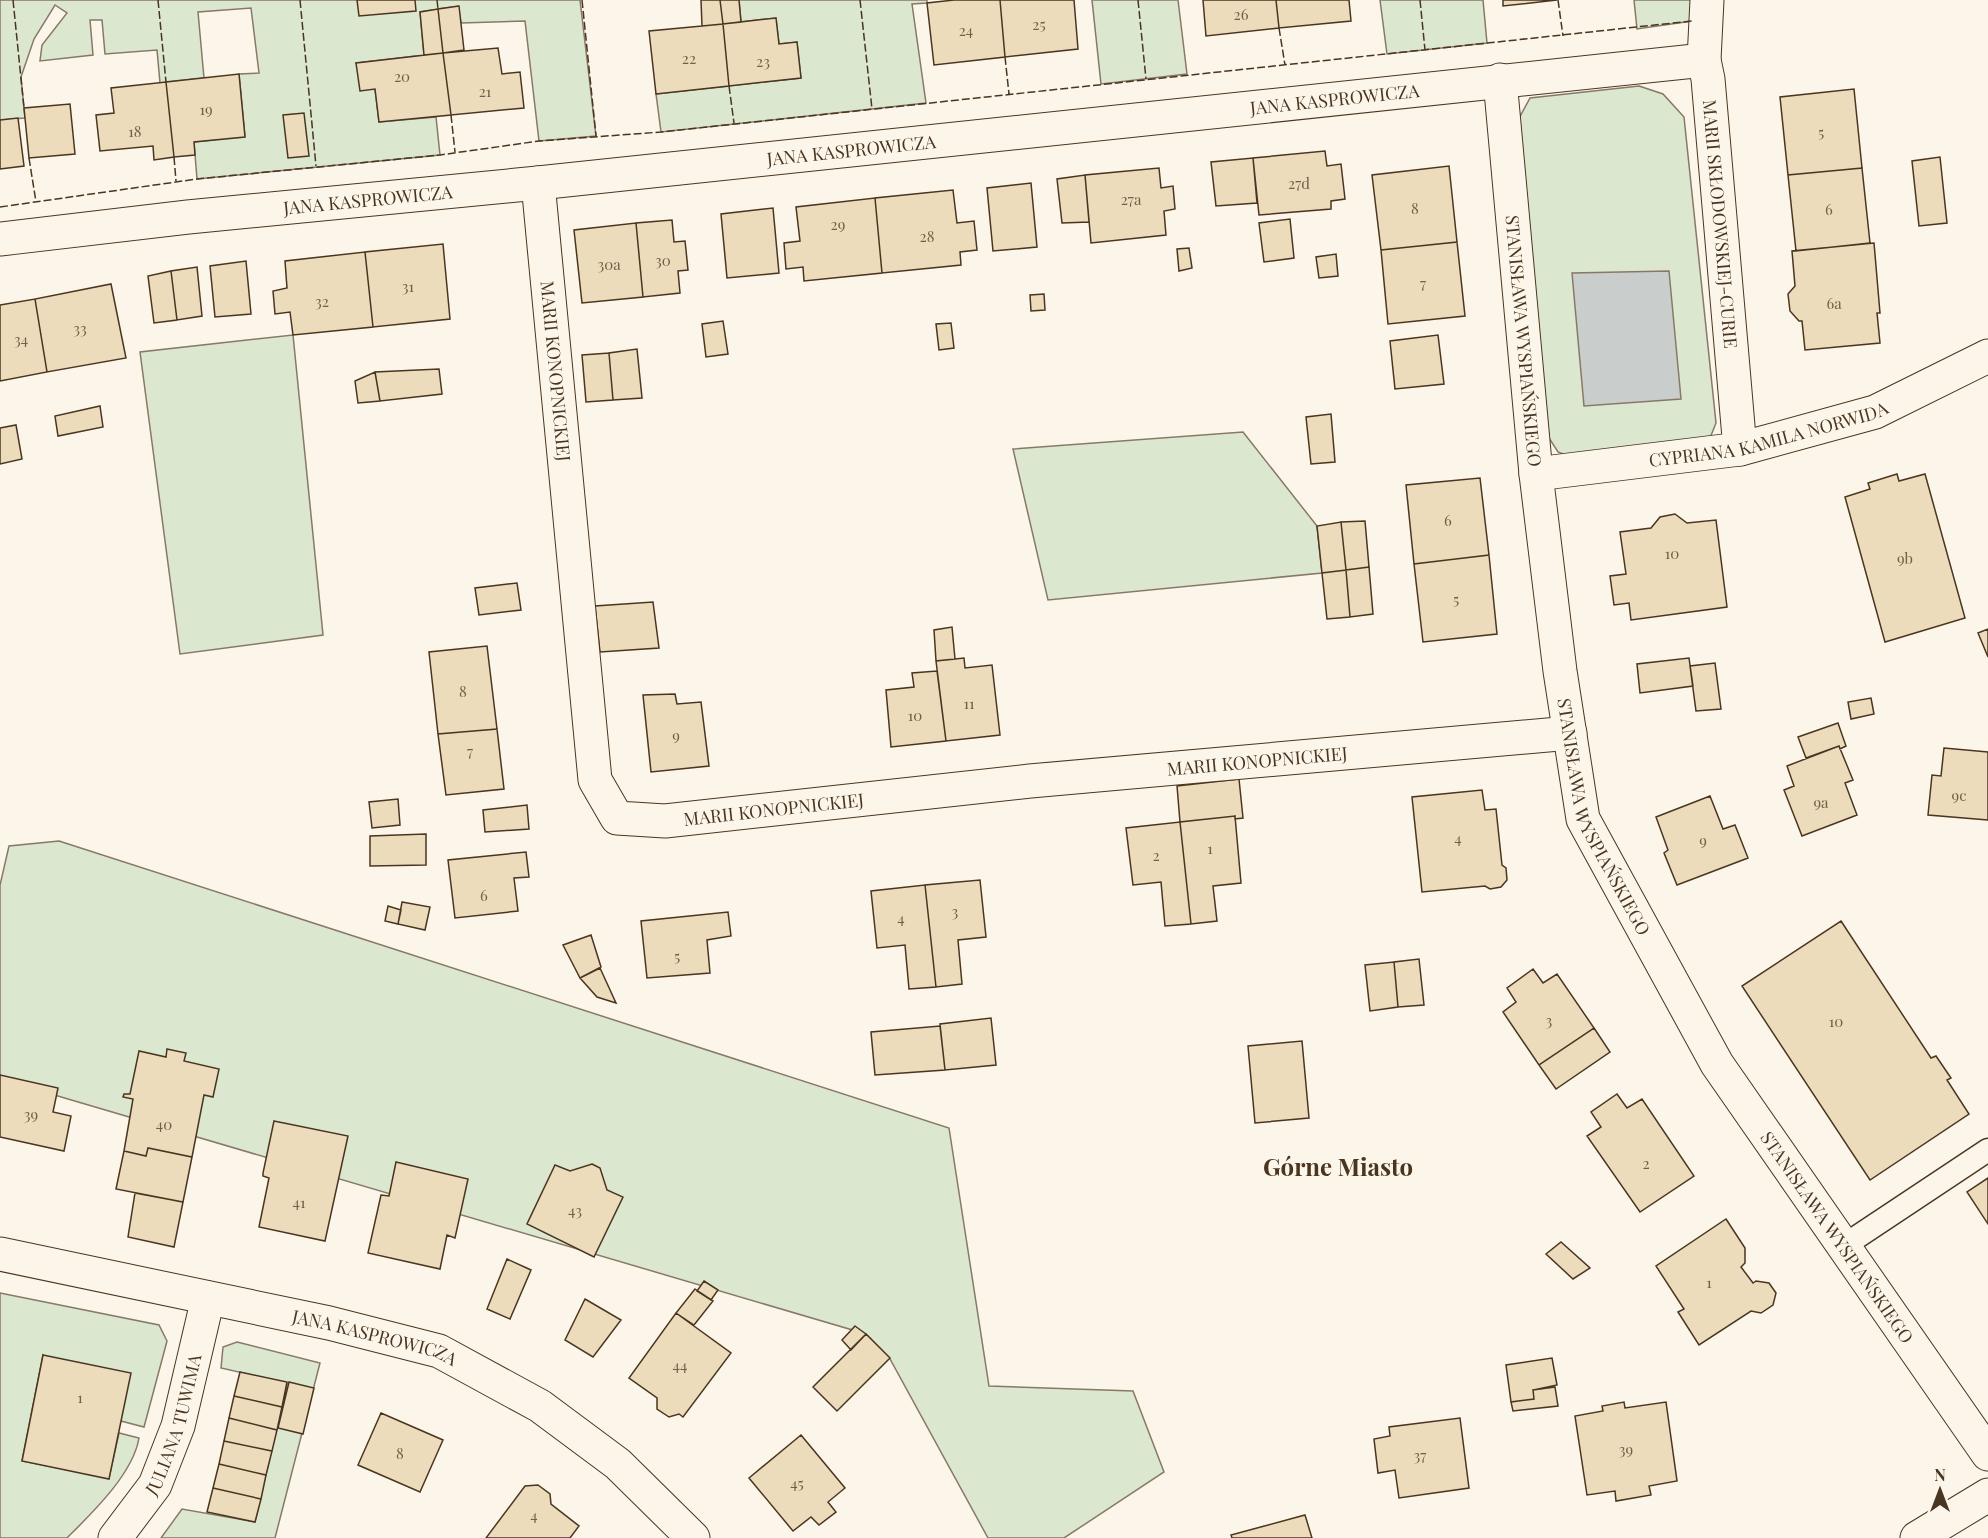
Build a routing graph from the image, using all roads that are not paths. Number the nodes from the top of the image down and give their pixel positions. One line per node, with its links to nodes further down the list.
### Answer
1 (1707, 0): 2 (street, MARII SKŁODOWSKIEJ-CURIE)
2 (1704, 60): 3 (street, JANA KASPROWICZA); 7 (street, MARII SKŁODOWSKIEJ-CURIE)
3 (1500, 80): 4 (street, JANA KASPROWICZA); 8 (street, STANISŁAWA WYSPIAŃSKIEGO)
4 (538, 183): 5 (street, JANA KASPROWICZA); 9 (street, MARII KONOPNICKIEJ)
5 (0, 239)
6 (1988, 356): 7 (street, CYPRIANA KAMILA NORWIDA)
7 (1740, 450): 8 (street, CYPRIANA KAMILA NORWIDA)
8 (1536, 474): 9 (street, STANISŁAWA WYSPIAŃSKIEGO)
9 (1570, 733): 11 (street, STANISŁAWA WYSPIAŃSKIEGO)
10 (1988, 1150): 11 (lane)
11 (1845, 1245): 14 (street, STANISŁAWA WYSPIAŃSKIEGO)
12 (0, 1254): 13 (street, JANA KASPROWICZA)
13 (208, 1298): 16 (street, JULIANA TUWIMA); 17 (street, JANA KASPROWICZA)
14 (1988, 1454)
15 (1988, 1495): 18 (street)
16 (115, 1538)
17 (693, 1538)
18 (1917, 1538)

